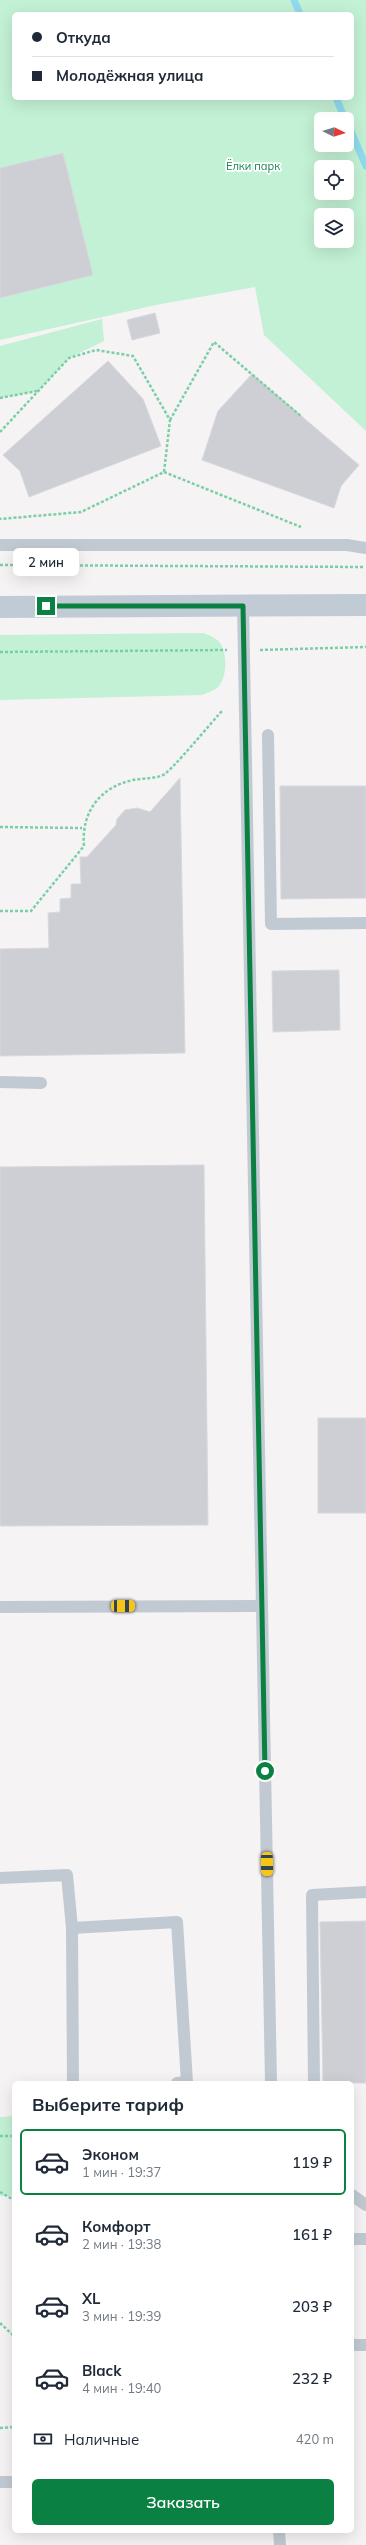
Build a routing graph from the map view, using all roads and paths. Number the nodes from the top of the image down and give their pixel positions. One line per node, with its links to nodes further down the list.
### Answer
1 (38, 391): 2 (path); 4 (path); 5 (path)
2 (0, 398)
3 (302, 417): 4 (path)
4 (170, 420): 6 (path)
5 (0, 432)
6 (164, 472): 7 (path); 8 (path)
7 (0, 519)
8 (303, 528)
9 (366, 544): 11 (lane)
10 (0, 546): 11 (lane)
11 (366, 548)
12 (0, 565): 13 (path)
13 (366, 567)
14 (366, 605): 16 (main road)
15 (0, 606): 16 (main road)
16 (243, 606): 18 (lane)
17 (366, 647): 18 (path)
18 (244, 650): 19 (path); 28 (lane)
19 (0, 652)
20 (223, 710): 23 (path)
21 (268, 735): 25 (lane)
22 (0, 827): 23 (path)
23 (82, 828): 24 (path)
24 (0, 912)
25 (366, 923)
26 (0, 1082): 27 (lane)
27 (41, 1084)
28 (261, 1606): 29 (lane); 35 (lane)
29 (0, 1607)
30 (0, 1878): 32 (lane)
31 (366, 1892): 36 (lane)
32 (72, 1928): 33 (lane); 34 (lane)
33 (73, 2081)
34 (187, 2081)
35 (271, 2081)
36 (314, 2081)
37 (0, 2136): 38 (path)
38 (12, 2136)
39 (0, 2192): 41 (path)
40 (354, 2196): 42 (lane)
41 (12, 2199)
42 (366, 2205)
43 (354, 2239): 44 (lane)
44 (366, 2239)
45 (0, 2323): 46 (path)
46 (12, 2334)
47 (354, 2345): 48 (lane)
48 (366, 2345)
49 (12, 2427): 50 (path)
50 (0, 2428)
51 (0, 2482): 52 (lane)
52 (12, 2482)
53 (279, 2533): 54 (lane)
54 (280, 2545)

